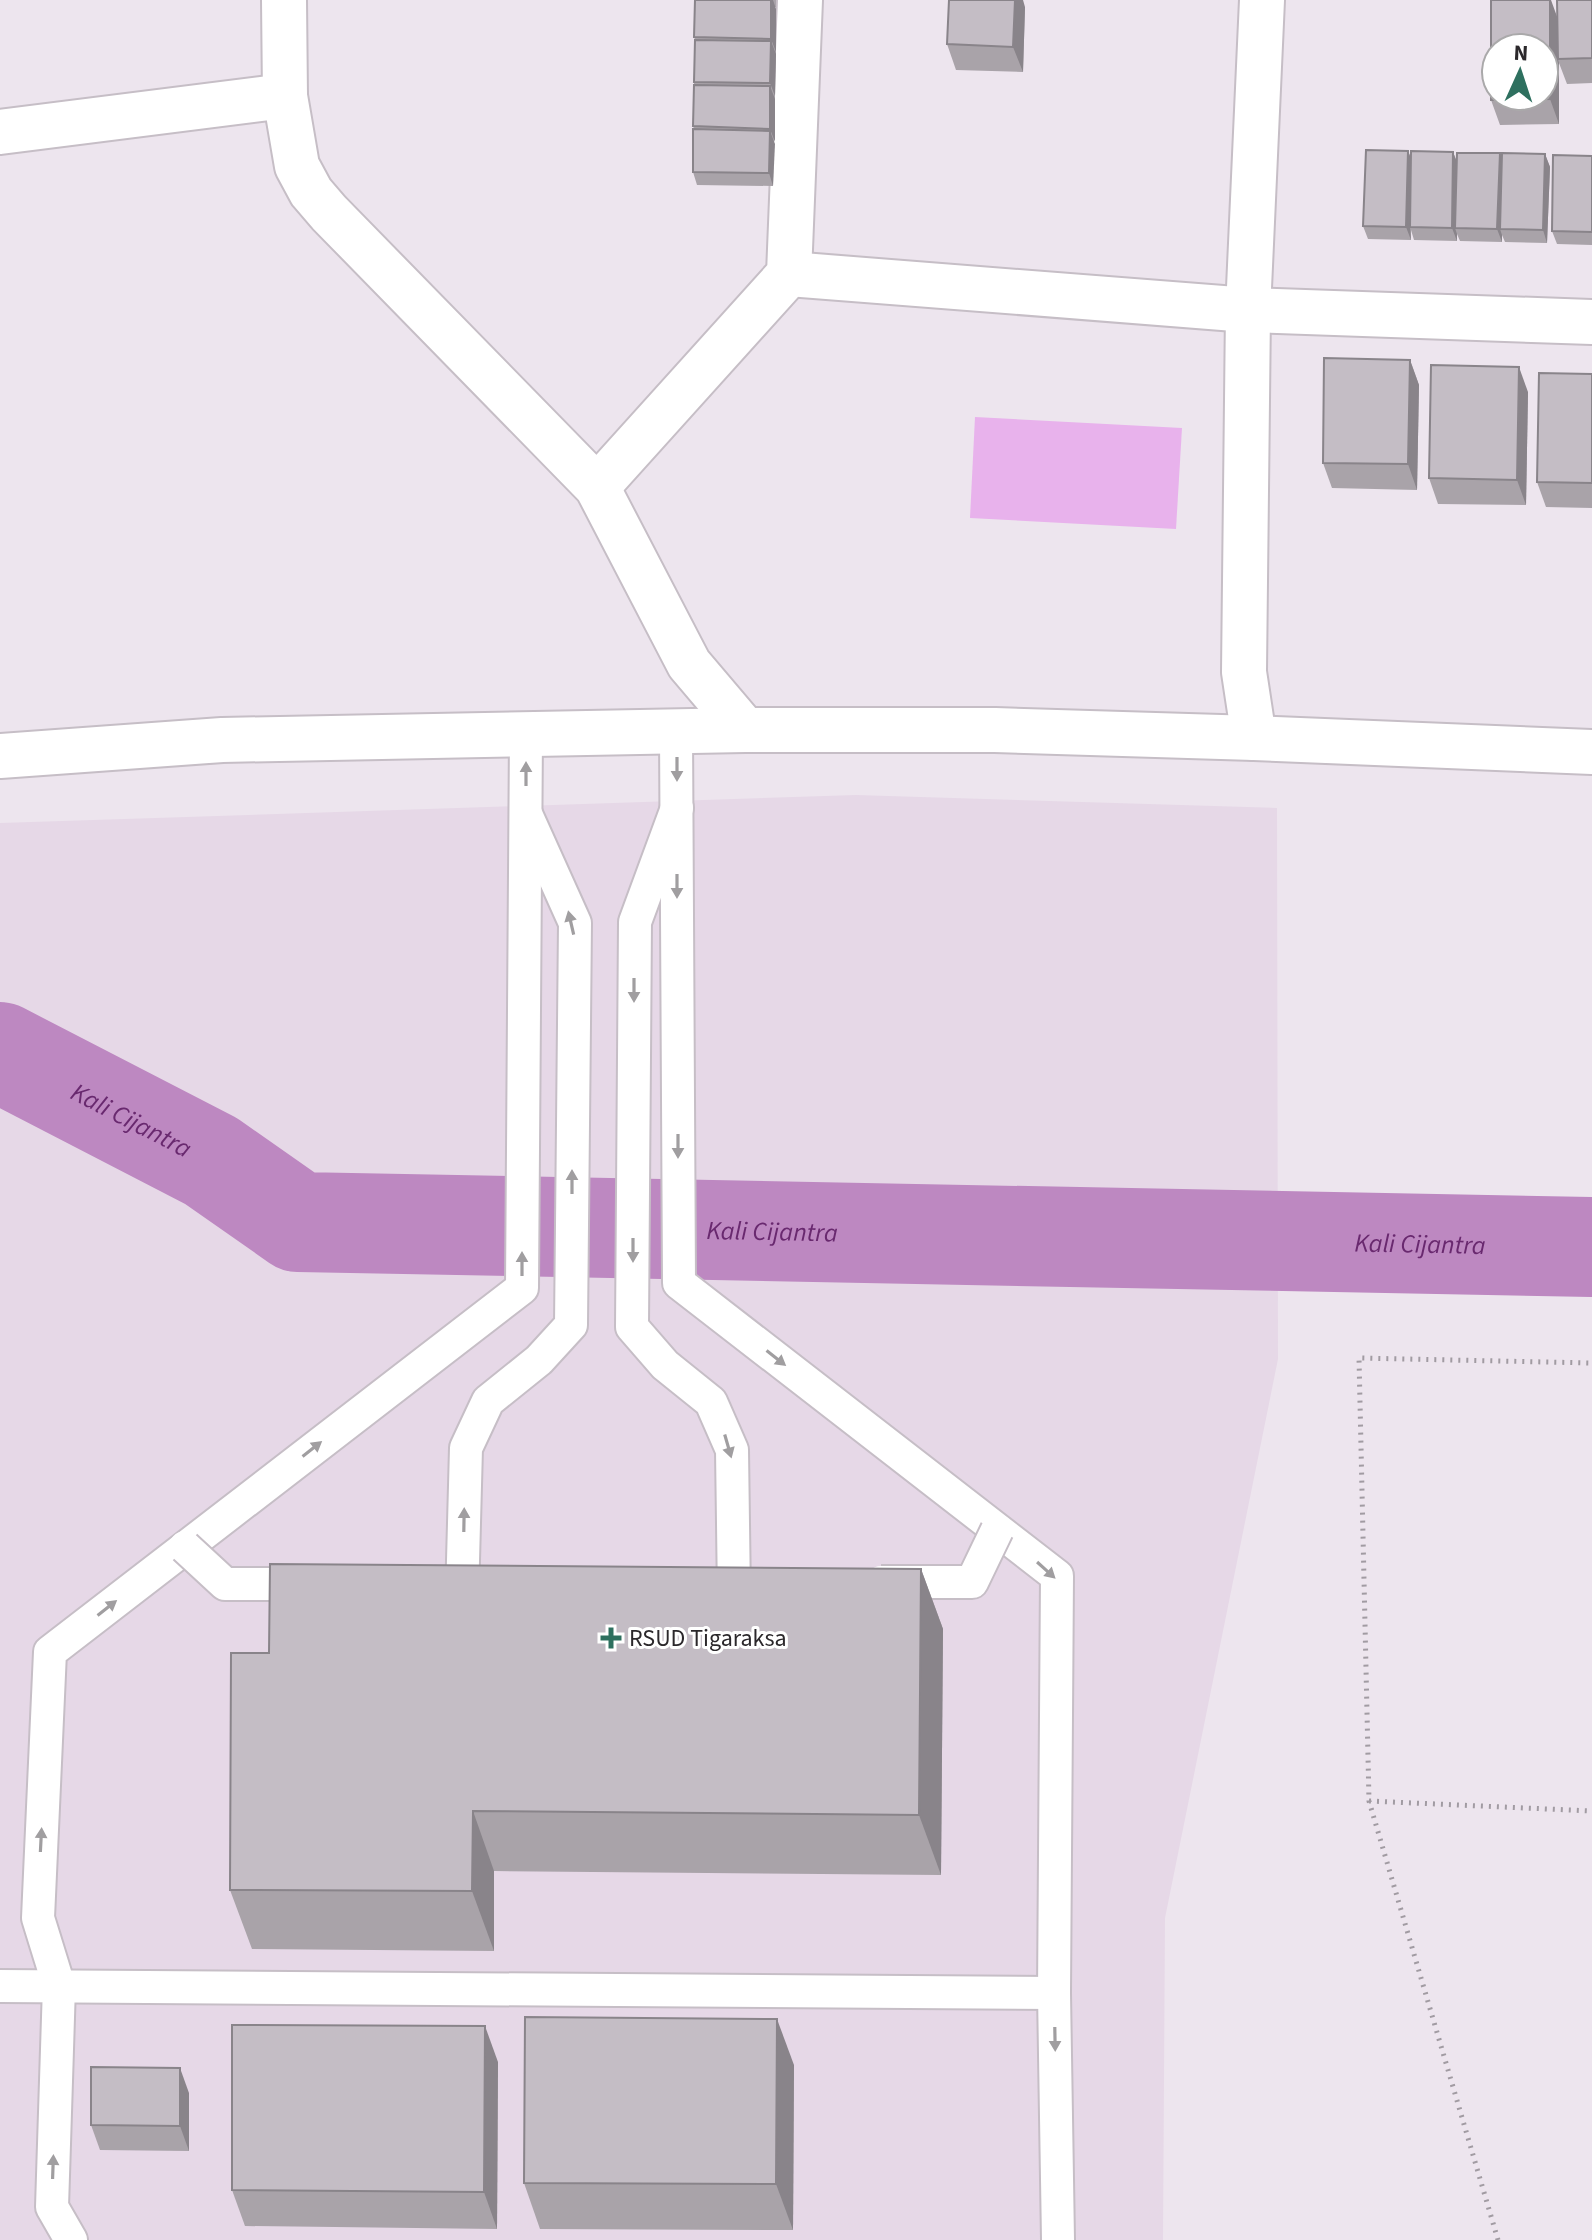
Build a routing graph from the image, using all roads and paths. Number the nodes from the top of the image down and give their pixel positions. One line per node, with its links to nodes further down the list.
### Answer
1 (284, 0): 4 (street)
2 (800, 0): 6 (street)
3 (1262, 0): 7 (street)
4 (285, 96): 5 (street); 9 (street)
5 (0, 132)
6 (789, 274): 7 (street); 9 (street)
7 (1248, 310): 8 (street); 13 (street)
8 (1592, 322)
9 (597, 487): 10 (street)
10 (745, 730): 11 (street); 13 (street)
11 (676, 731): 12 (street); 16 (lane, one-way to 16)
12 (526, 734): 15 (street); 17 (lane, one-way to 12)
13 (1254, 738): 14 (street)
14 (1592, 752)
15 (0, 756)
16 (677, 808): 19 (lane, one-way to 19); 23 (lane, one-way to 23)
17 (526, 814): 20 (lane, one-way to 17); 22 (lane, one-way to 17)
18 (1592, 1363): 25 (path)
19 (997, 1530): 21 (lane, bridge); 29 (lane, one-way to 29)
20 (185, 1547): 24 (lane, bridge); 28 (lane, one-way to 20)
21 (845, 1582)
22 (432, 1583)
23 (766, 1583)
24 (337, 1584)
25 (1369, 1801): 26 (path); 32 (path)
26 (1592, 1811)
27 (0, 1986): 28 (lane)
28 (59, 1986): 29 (lane); 30 (lane, one-way to 28)
29 (1054, 1993): 31 (lane, one-way to 31)
30 (71, 2240)
31 (1058, 2240)
32 (1498, 2240)

